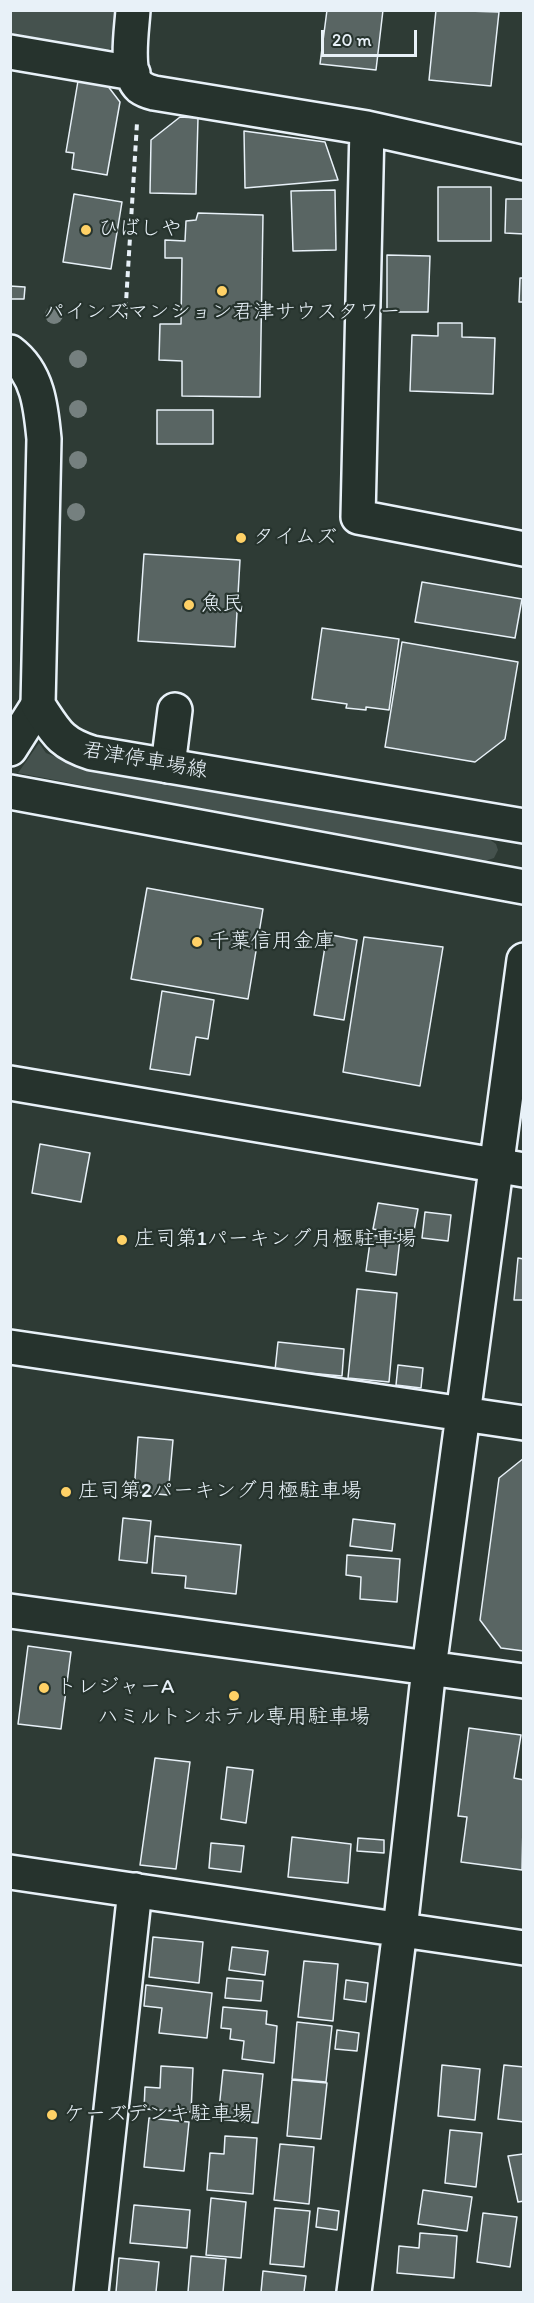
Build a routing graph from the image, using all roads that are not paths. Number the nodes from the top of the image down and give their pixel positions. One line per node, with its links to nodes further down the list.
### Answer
1 (133, 10): 3 (street)
2 (10, 52): 3 (street)
3 (136, 80): 4 (street)
4 (367, 128): 5 (street); 7 (street)
5 (524, 163)
6 (10, 352): 8 (street)
7 (524, 549)
8 (38, 705): 10 (street); 11 (street, 君津停車場線)
9 (175, 710): 11 (street)
10 (10, 749)
11 (168, 766): 13 (street, 君津停車場線)
12 (10, 792): 14 (street)
13 (524, 826)
14 (524, 887)
15 (524, 960): 17 (street)
16 (10, 1083): 17 (street)
17 (511, 1168): 19 (street)
18 (10, 1347): 19 (street)
19 (464, 1414): 20 (street); 22 (street)
20 (524, 1423)
21 (10, 1611): 22 (street)
22 (429, 1668): 23 (street); 26 (street)
23 (524, 1680)
24 (10, 1872): 25 (street)
25 (135, 1890): 26 (street); 28 (street)
26 (400, 1930): 27 (street); 29 (street)
27 (524, 1948)
28 (91, 2292)
29 (354, 2292)

